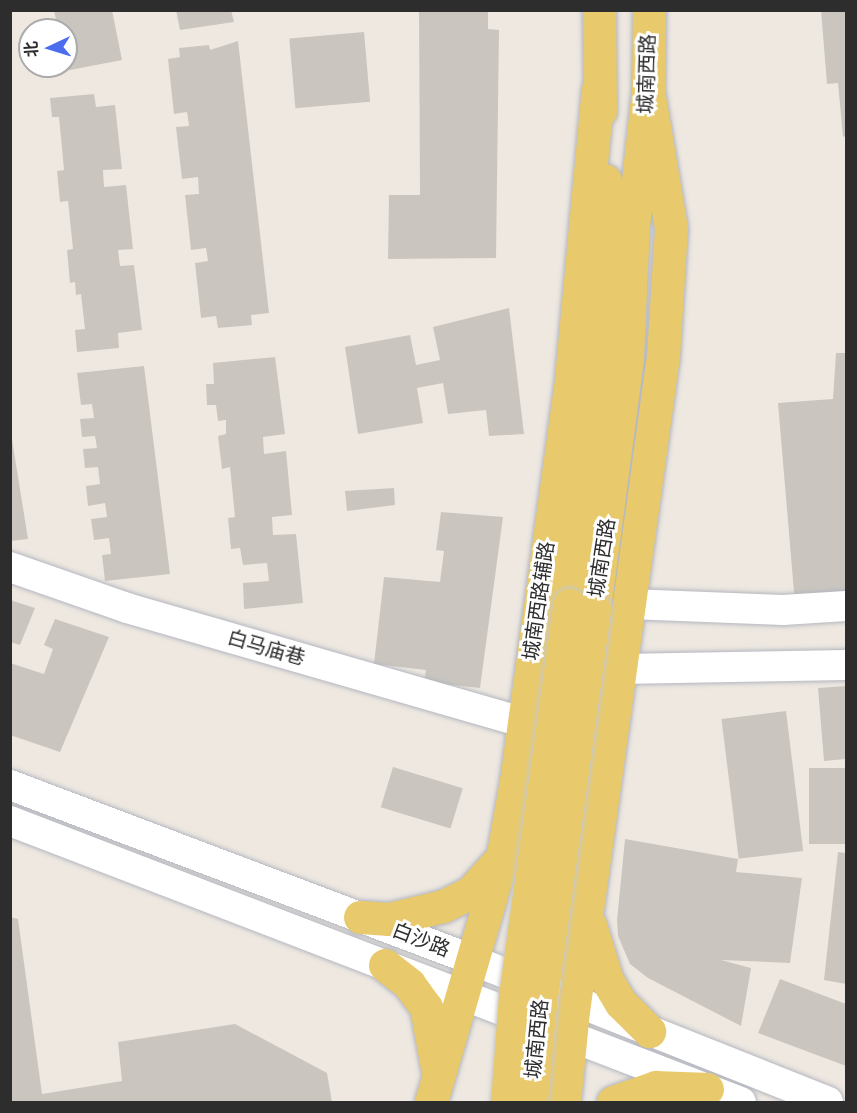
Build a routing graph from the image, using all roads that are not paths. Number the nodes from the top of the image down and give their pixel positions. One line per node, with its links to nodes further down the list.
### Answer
1 (598, 10): 3 (main road, 城南西路)
2 (649, 10): 4 (main road, 城南西路)
3 (598, 90): 8 (main road, 城南西路); 11 (main road, 城南西路辅路)
4 (648, 91): 6 (main road); 8 (main road, 城南西路)
5 (10, 567): 11 (street, 白马庙巷)
6 (629, 604): 7 (street); 10 (main road)
7 (846, 606)
8 (582, 607): 25 (main road, 城南西路, bridge); 26 (main road, 城南西路, bridge)
9 (846, 665): 10 (street)
10 (620, 669): 15 (main road)
11 (523, 722): 14 (main road, 城南西路辅路)
12 (10, 785): 16 (street, 白沙路)
13 (10, 821): 18 (street, 白沙路)
14 (502, 854): 16 (main road); 17 (main road, 城南西路辅路)
15 (587, 909): 20 (main road); 21 (main road)
16 (360, 917): 17 (street, 白沙路)
17 (472, 960): 19 (main road, 城南西路辅路); 20 (street, 白沙路)
18 (385, 964): 19 (street, 白沙路); 24 (main road)
19 (462, 994): 22 (street, 白沙路); 24 (main road, 城南西路辅路)
20 (574, 1001): 21 (street, 白沙路); 22 (main road)
21 (649, 1031): 31 (street, 白沙路)
22 (570, 1035): 23 (street, 白沙路); 27 (main road); 28 (street)
23 (707, 1089): 29 (main road); 30 (street, 白沙路)
24 (433, 1096)
25 (507, 1102)
26 (531, 1102)
27 (564, 1102)
28 (580, 1102)
29 (613, 1102)
30 (741, 1102)
31 (828, 1102)

